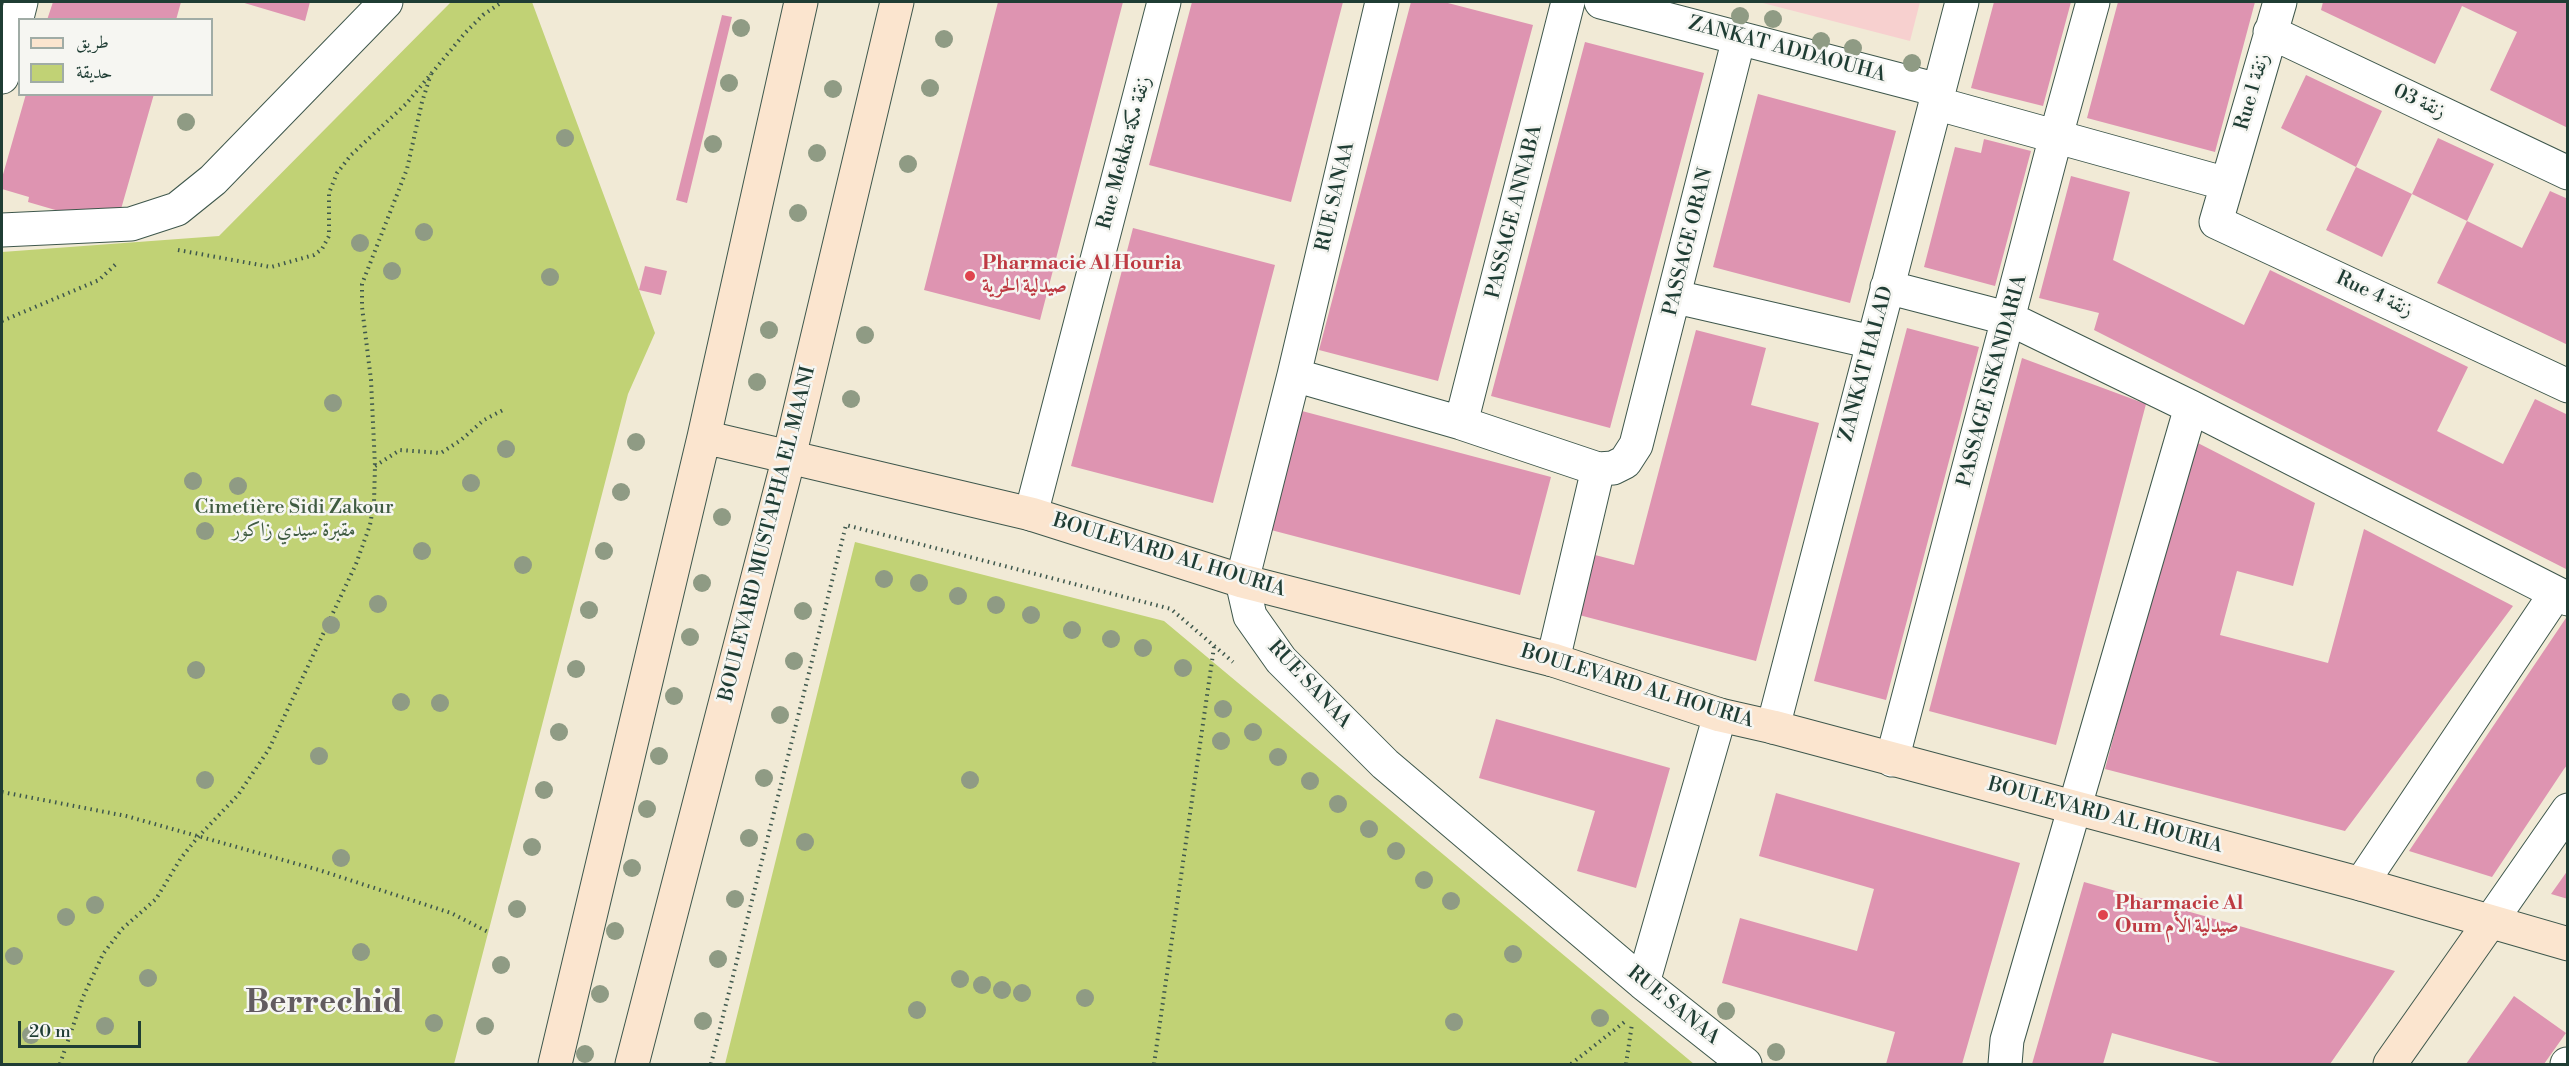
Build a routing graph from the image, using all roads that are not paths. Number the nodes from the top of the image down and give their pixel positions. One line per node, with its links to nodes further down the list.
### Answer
1 (21, 2): 13 (street)
2 (386, 2): 18 (street)
3 (801, 2): 27 (street)
4 (897, 2): 28 (street, BOULEVARD MUSTAPHA EL MAANI)
5 (1164, 2): 30 (street, Rue Mekka زنقة مكة)
6 (1382, 2): 23 (street, RUE SANAA)
7 (1568, 2): 26 (street, PASSAGE ANNABA)
8 (1601, 2): 12 (street, ZANKAT ADDAOUHA)
9 (1962, 2): 14 (street, ZANKAT HALAD)
10 (2093, 2): 15 (street, PASSAGE ISKANDARIA)
11 (2275, 16): 16 (street, زنقة 03); 17 (street, Rue 1 زنقة)
12 (1739, 38): 14 (street, ZANKAT ADDAOUHA); 20 (street, PASSAGE ORAN)
13 (2, 77)
14 (1936, 96): 15 (street, ZANKAT ADDAOUHA); 19 (street, ZANKAT HALAD)
15 (2056, 136): 17 (street, ZANKAT ADDAOUHA); 21 (street, PASSAGE ISKANDARIA)
16 (2568, 173)
17 (2226, 184): 24 (street, Rue 4 زنقة)
18 (2, 230)
19 (1887, 287): 21 (street); 22 (street, ZANKAT HALAD)
20 (1676, 297): 22 (street); 29 (street, PASSAGE ORAN)
21 (2010, 318): 25 (street); 36 (street, PASSAGE ISKANDARIA)
22 (1872, 342): 35 (street, ZANKAT HALAD)
23 (1294, 375): 26 (street); 31 (street, RUE SANAA)
24 (2568, 386)
25 (2191, 407): 32 (street); 37 (street)
26 (1461, 423): 29 (street)
27 (704, 437): 28 (street, BOULEVARD AL HOURIA); 43 (street)
28 (789, 457): 30 (street, BOULEVARD AL HOURIA); 44 (street, BOULEVARD MUSTAPHA EL MAANI)
29 (1598, 469): 33 (street)
30 (1031, 514): 31 (street, BOULEVARD AL HOURIA)
31 (1242, 581): 33 (street, BOULEVARD AL HOURIA); 42 (street, RUE SANAA)
32 (2562, 596): 39 (street)
33 (1553, 660): 34 (street, BOULEVARD AL HOURIA)
34 (1720, 715): 35 (street, BOULEVARD AL HOURIA); 42 (street)
35 (1773, 727): 36 (street, BOULEVARD AL HOURIA)
36 (1893, 760): 37 (street, BOULEVARD AL HOURIA)
37 (2073, 807): 39 (street, BOULEVARD AL HOURIA); 46 (street)
38 (2568, 810): 40 (street)
39 (2361, 884): 40 (street, BOULEVARD AL HOURIA)
40 (2490, 922): 41 (street, BOULEVARD AL HOURIA); 47 (street)
41 (2568, 944)
42 (1643, 983): 45 (street, RUE SANAA)
43 (555, 1065)
44 (632, 1065)
45 (1745, 1065)
46 (2005, 1065)
47 (2390, 1065)

